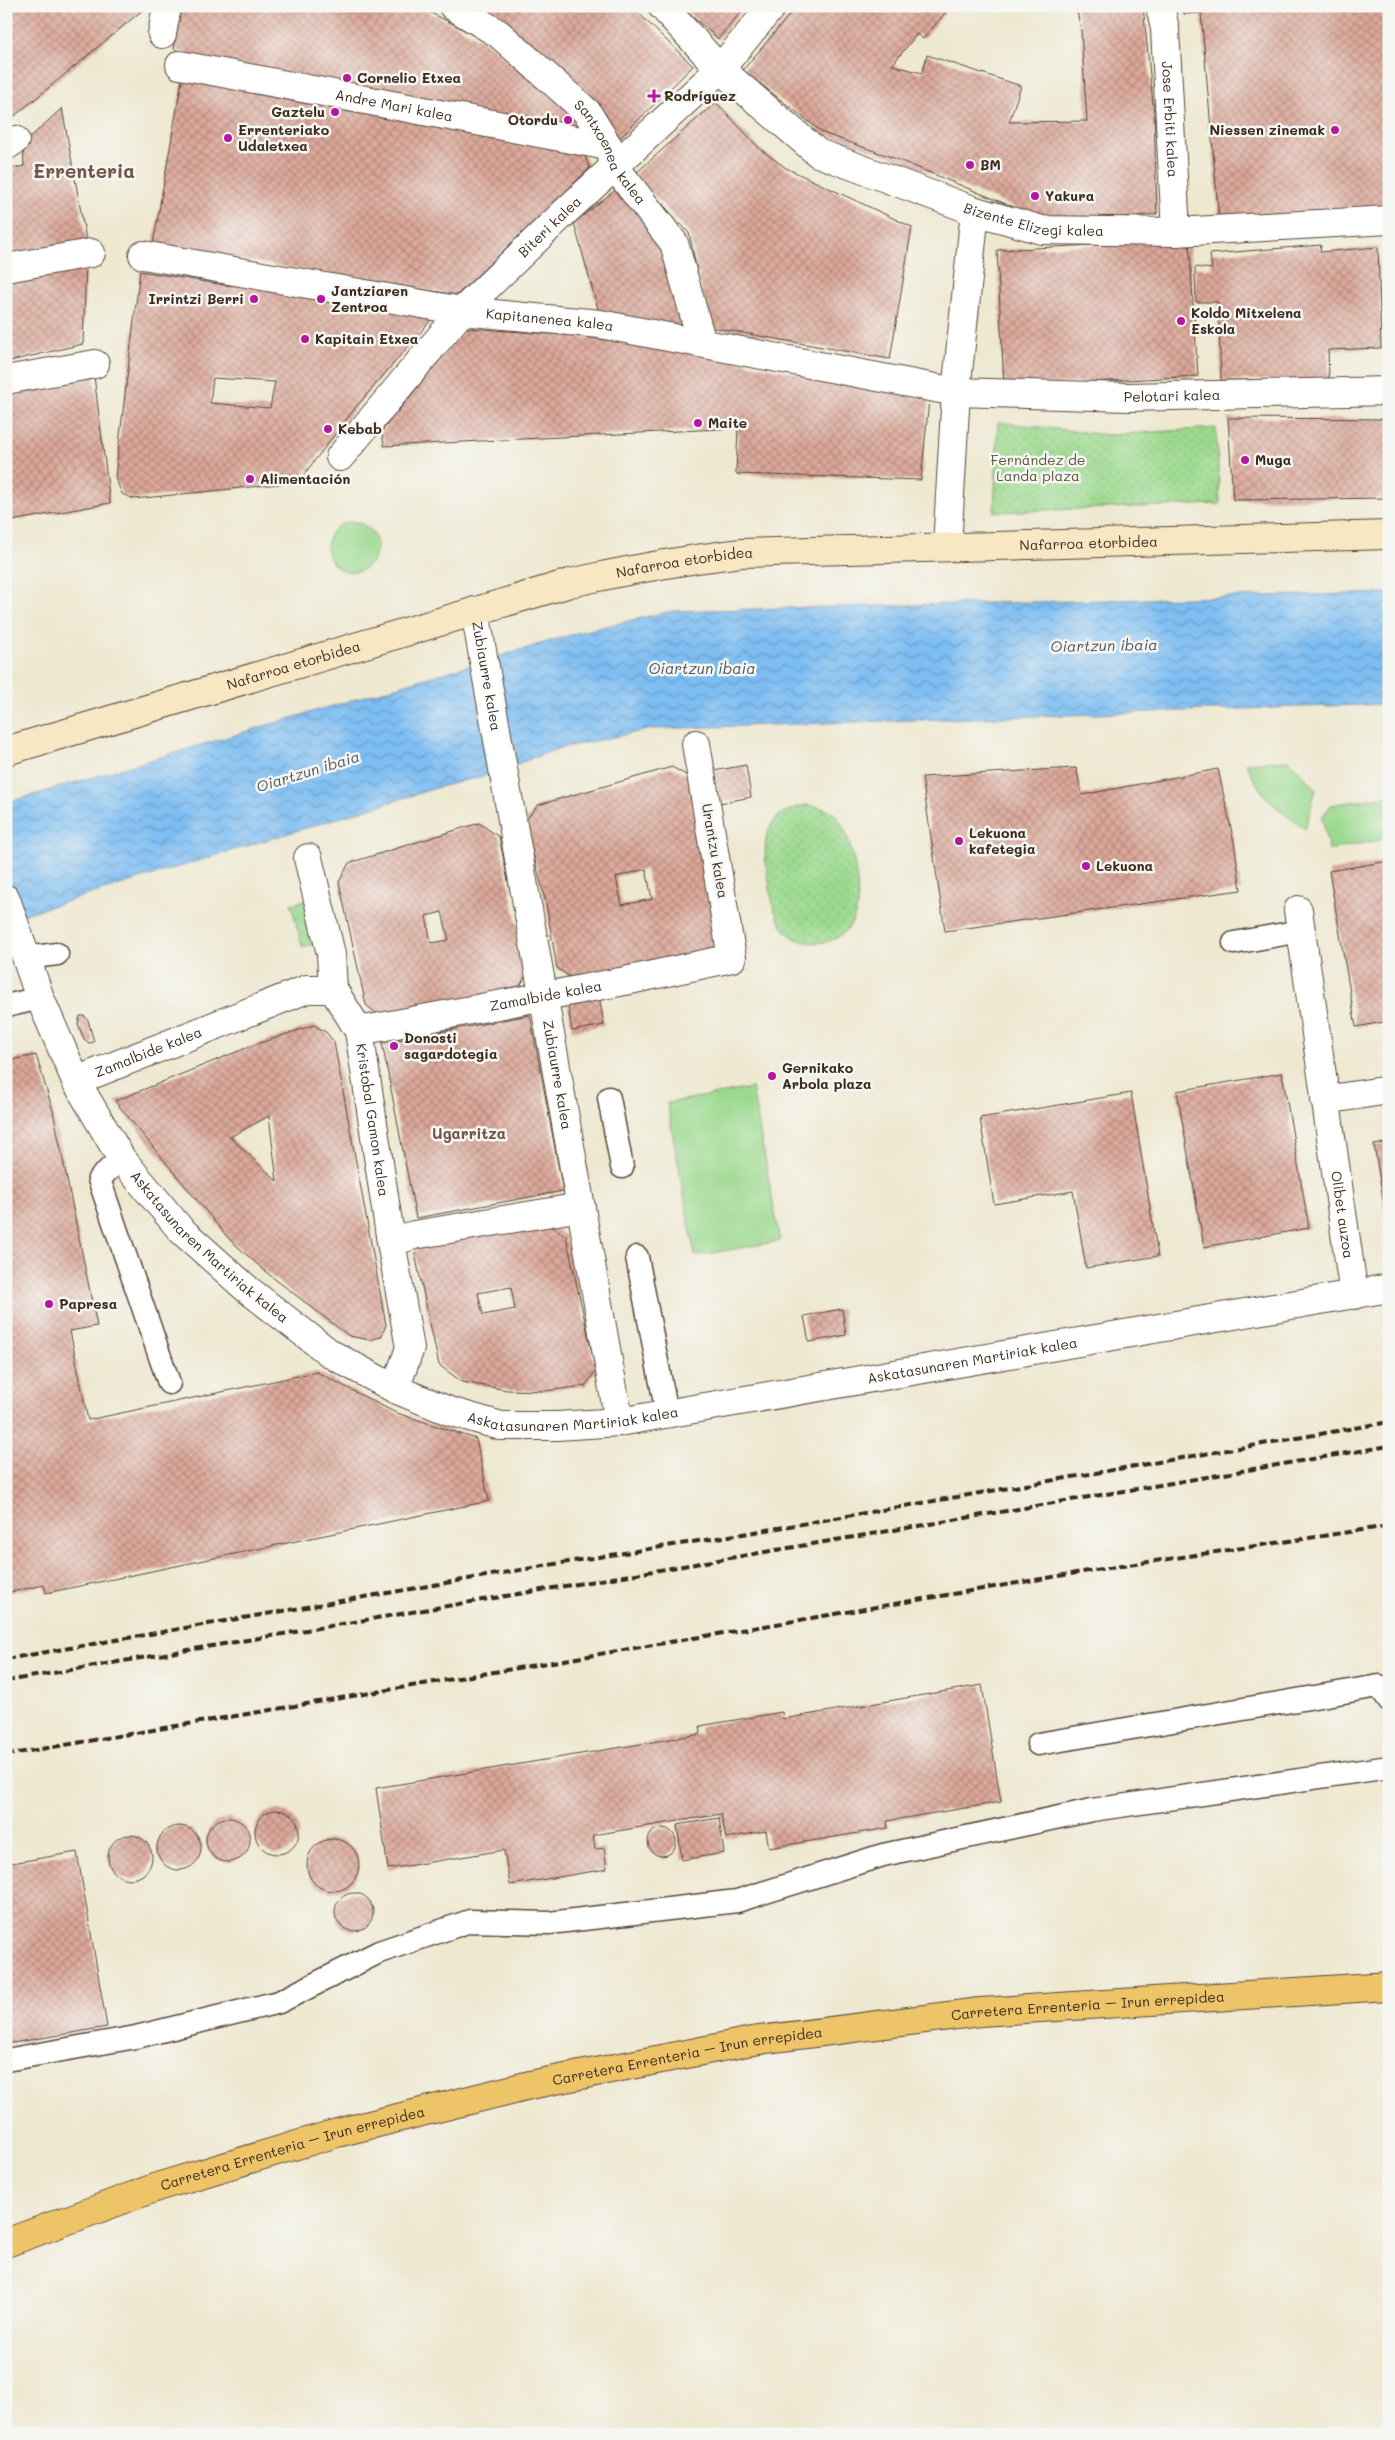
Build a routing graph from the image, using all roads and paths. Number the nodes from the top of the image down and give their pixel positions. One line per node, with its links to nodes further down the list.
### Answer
1 (167, 6): 6 (street)
2 (454, 6): 9 (street, Santxoenea kalea)
3 (662, 6): 8 (street, Bizente Elizegi kalea)
4 (772, 6): 8 (street, Biteri kalea)
5 (1160, 6): 12 (street, Jose Erbiti kalea)
6 (162, 34)
7 (180, 65): 9 (street, Andre Mari kalea)
8 (720, 69): 9 (street, Biteri kalea); 10 (street, Bizente Elizegi kalea)
9 (612, 156): 16 (street, Biteri kalea); 17 (street, Santxoenea kalea)
10 (975, 211): 12 (street, Bizente Elizegi kalea); 21 (street)
11 (1389, 220): 12 (street, Bizente Elizegi kalea)
12 (1176, 232)
13 (91, 253): 15 (street)
14 (143, 255): 16 (street, Kapitanenea kalea)
15 (6, 268)
16 (462, 311): 17 (street, Kapitanenea kalea); 22 (street, Biteri kalea)
17 (702, 343): 21 (street, Kapitanenea kalea)
18 (95, 364): 19 (street)
19 (6, 380)
20 (1389, 391): 21 (street, Pelotari kalea)
21 (956, 392): 24 (street)
22 (340, 457)
23 (1389, 535): 24 (main road, Nafarroa etorbidea)
24 (947, 547): 25 (main road, Nafarroa etorbidea)
25 (475, 611): 27 (main road, Nafarroa etorbidea); 37 (street, Zubiaurre kalea)
26 (696, 744): 35 (street, Urantzu kalea)
27 (17, 748): 28 (street)
28 (6, 767)
29 (308, 858): 36 (street, Kristobal Gamon kalea)
30 (6, 899): 32 (street, Askatasunaren Martiriak kalea)
31 (1299, 921): 33 (lane); 44 (street, Olibet auzoa)
32 (20, 942): 34 (lane); 38 (street, Askatasunaren Martiriak kalea)
33 (1234, 943)
34 (57, 954)
35 (732, 958): 37 (street, Zamalbide kalea)
36 (333, 989): 40 (street, Kristobal Gamon kalea); 41 (street, Zamalbide kalea)
37 (543, 995): 40 (street, Zamalbide kalea); 47 (street, Zubiaurre kalea)
38 (40, 998): 39 (lane); 41 (street, Askatasunaren Martiriak kalea)
39 (6, 1006)
40 (359, 1031): 48 (street, Kristobal Gamon kalea)
41 (76, 1081): 45 (street, Askatasunaren Martiriak kalea)
42 (1389, 1090): 44 (street)
43 (609, 1098): 46 (lane)
44 (1325, 1100): 51 (street, Olibet auzoa)
45 (122, 1158): 52 (lane); 53 (street, Askatasunaren Martiriak kalea)
46 (622, 1167)
47 (580, 1207): 48 (street); 55 (street, Zubiaurre kalea)
48 (391, 1242): 53 (street, Kristobal Gamon kalea)
49 (637, 1257): 54 (lane)
50 (1389, 1288): 51 (street)
51 (1354, 1294): 54 (street, Askatasunaren Martiriak kalea)
52 (169, 1384)
53 (394, 1389): 55 (street, Askatasunaren Martiriak kalea)
54 (666, 1414): 55 (street, Askatasunaren Martiriak kalea)
55 (619, 1422)
56 (1389, 1700): 57 (lane)
57 (1038, 1744)
58 (1389, 1767): 60 (lane)
59 (1389, 1986): 61 (main road, Carretera Errenteria – Irun errepidea)
60 (6, 2060)
61 (6, 2243)

